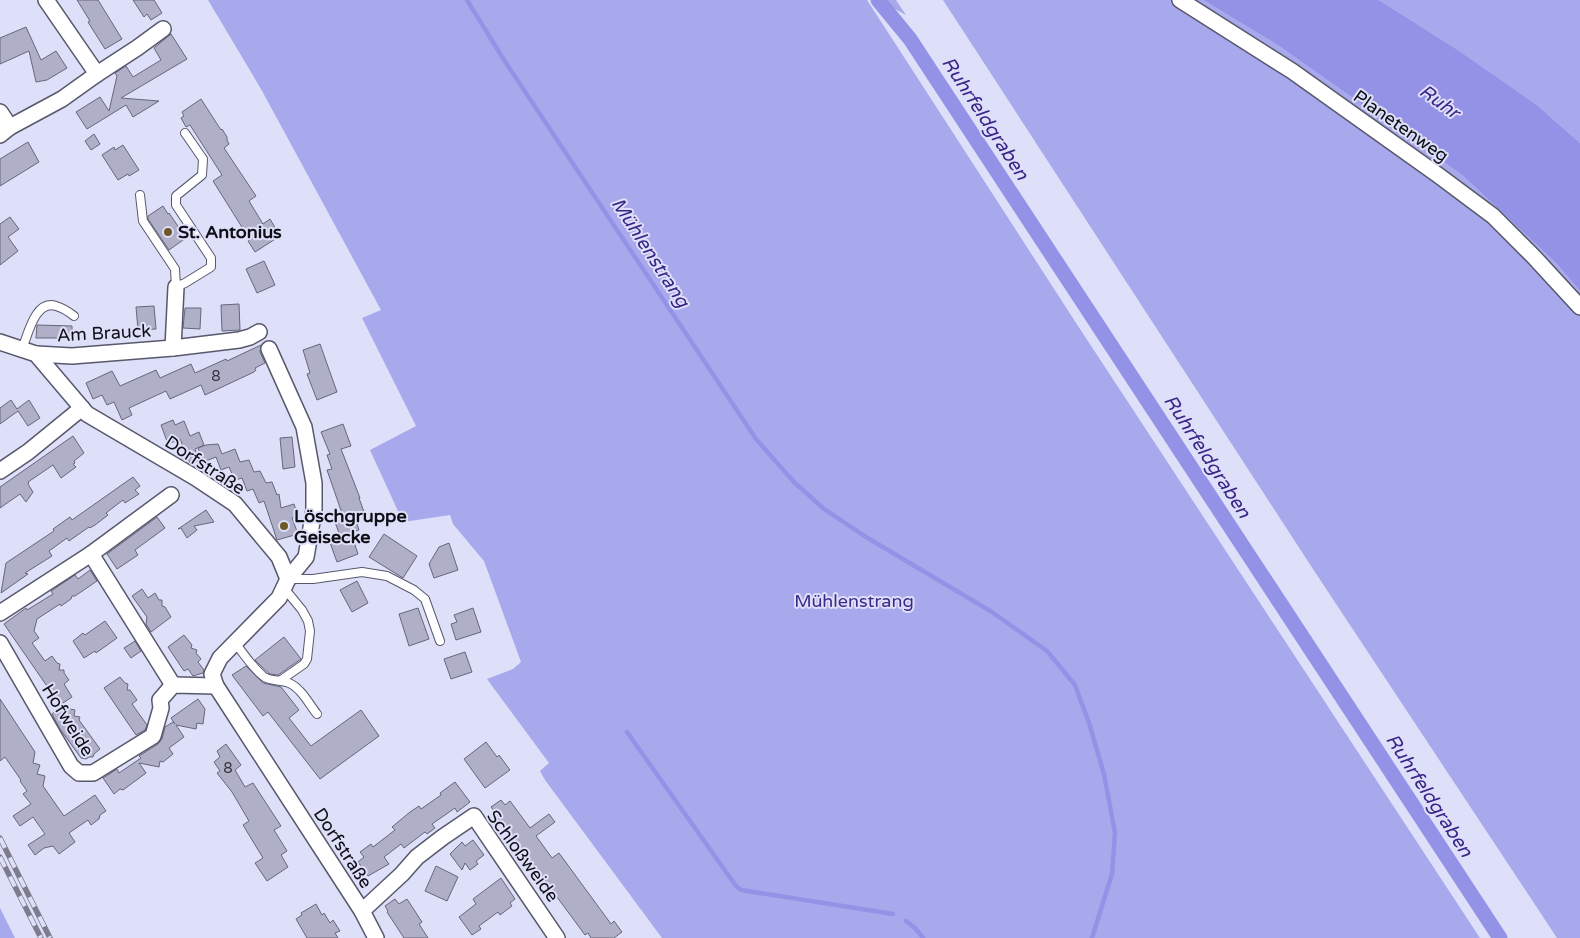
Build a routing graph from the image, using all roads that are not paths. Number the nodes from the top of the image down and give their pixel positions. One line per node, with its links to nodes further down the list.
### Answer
1 (46, 0): 4 (street)
2 (1180, 0): 10 (street, Planetenweg)
3 (162, 29): 4 (street)
4 (97, 74): 6 (street)
5 (0, 112): 6 (street)
6 (5, 131)
7 (185, 133): 9 (lane)
8 (140, 195): 9 (lane)
9 (176, 287): 14 (street, Am Brauck)
10 (1580, 307)
11 (74, 316): 16 (lane)
12 (259, 332): 14 (street, Am Brauck)
13 (0, 342): 16 (street)
14 (173, 348): 16 (street, Am Brauck)
15 (269, 349): 21 (street)
16 (29, 351): 17 (street, Dorfstraße)
17 (82, 408): 18 (street); 21 (street, Dorfstraße)
18 (0, 471)
19 (171, 495): 20 (street)
20 (91, 554): 22 (street); 27 (street)
21 (286, 583): 23 (lane); 25 (street); 26 (lane)
22 (0, 613)
23 (440, 641)
24 (0, 643): 27 (street, Hofweide)
25 (235, 643): 26 (lane); 28 (street)
26 (281, 680): 29 (lane)
27 (173, 686): 28 (street)
28 (216, 686): 30 (street, Dorfstraße)
29 (318, 714)
30 (362, 911): 31 (street, Dorfstraße); 32 (street, Schloßweide)
31 (376, 938)
32 (557, 938)

